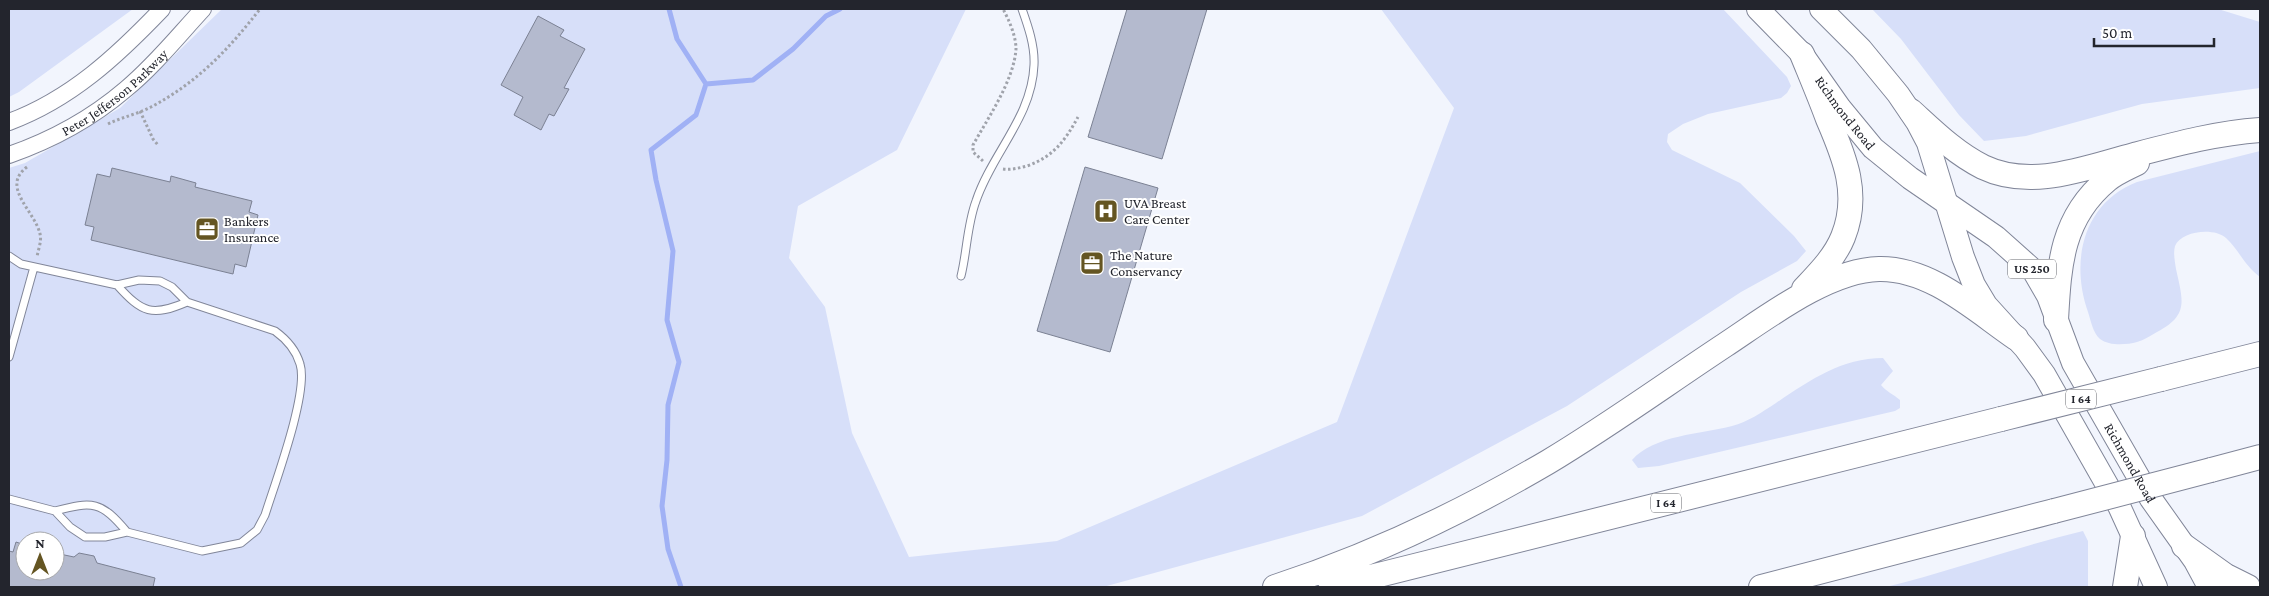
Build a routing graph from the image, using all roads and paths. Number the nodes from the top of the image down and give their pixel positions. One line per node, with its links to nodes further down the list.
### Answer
1 (162, 9): 10 (street, Peter Jefferson Parkway)
2 (203, 9): 15 (street, Peter Jefferson Parkway)
3 (260, 9): 8 (path)
4 (1022, 9): 20 (lane)
5 (1758, 9): 7 (highway, Richmond Road / US 250)
6 (1820, 9): 9 (highway)
7 (1802, 54): 17 (highway, Richmond Road / US 250); 22 (highway)
8 (140, 111): 11 (path); 13 (path)
9 (1911, 111): 14 (highway); 17 (highway)
10 (9, 122)
11 (100, 129)
12 (2260, 130): 14 (highway)
13 (158, 144)
14 (2167, 147): 24 (highway)
15 (9, 155)
16 (35, 162): 19 (path)
17 (1946, 202): 24 (highway, Richmond Road / US 250); 25 (highway)
18 (9, 256): 19 (lane)
19 (34, 267): 21 (lane); 27 (lane)
20 (961, 276)
21 (117, 285): 23 (lane); 23 (lane)
22 (1794, 300): 25 (highway); 34 (highway)
23 (187, 302): 31 (lane)
24 (2056, 320): 33 (highway, Richmond Road / US 250)
25 (2016, 338): 32 (highway)
26 (2260, 354): 35 (highway, I 64, bridge)
27 (9, 357)
28 (2260, 457): 36 (highway, bridge)
29 (9, 499): 30 (lane)
30 (55, 512): 31 (lane); 31 (lane)
31 (127, 532)
32 (2133, 536): 37 (highway); 38 (highway)
33 (2184, 546): 39 (highway, Richmond Road / US 250); 40 (highway)
34 (1275, 587)
35 (1331, 587)
36 (1761, 587)
37 (2125, 587)
38 (2156, 587)
39 (2209, 587)
40 (2248, 587)

